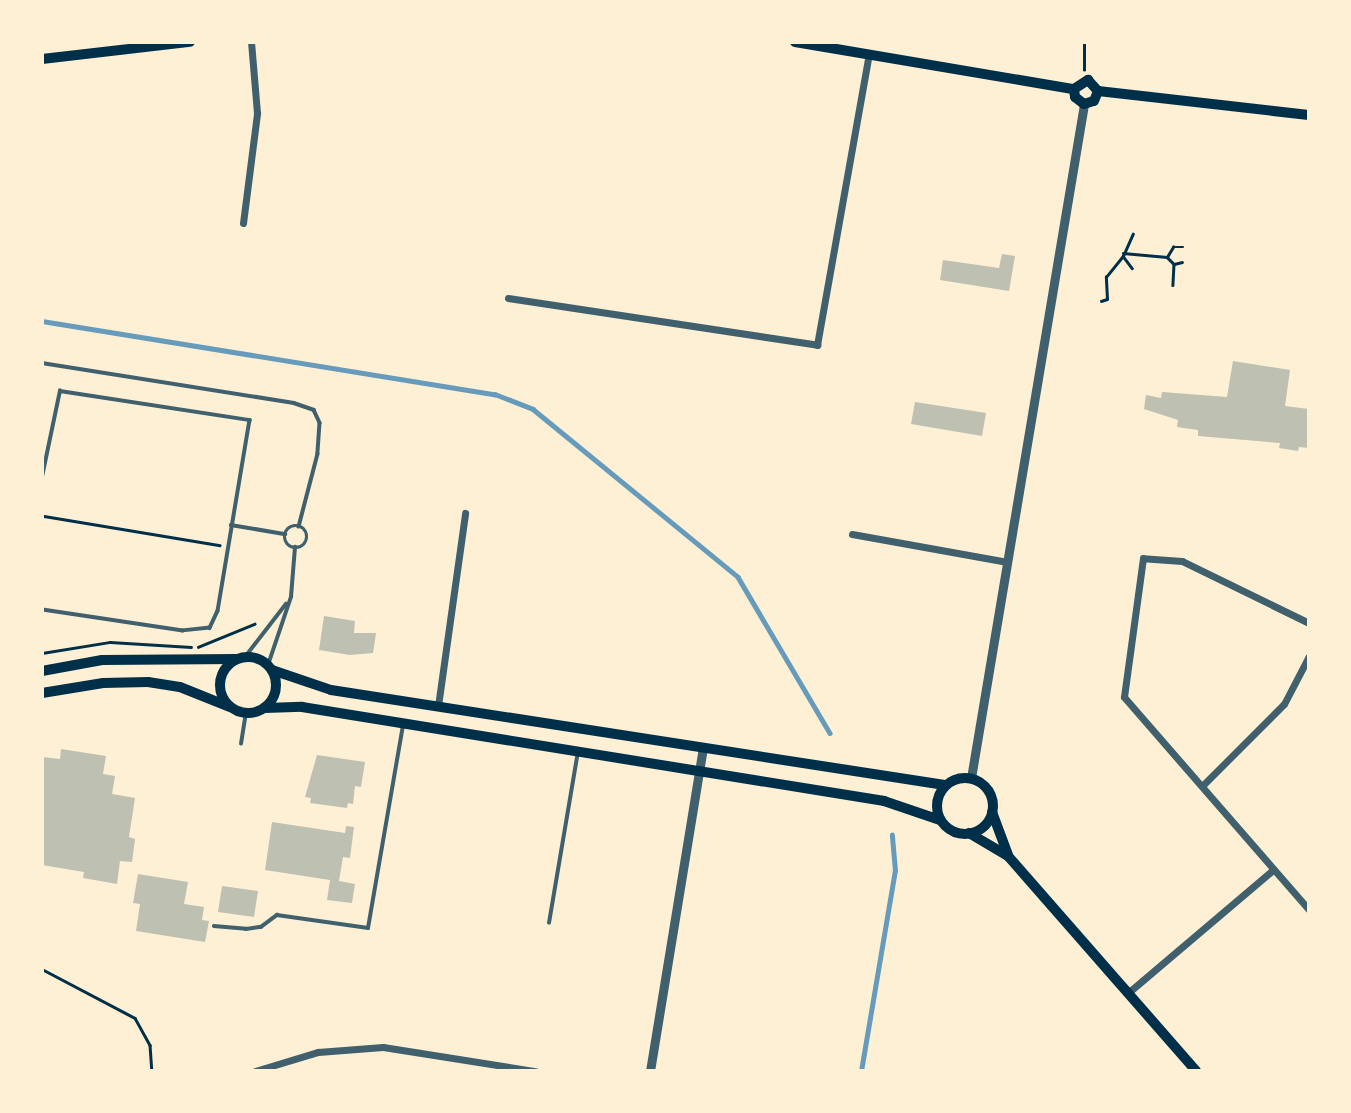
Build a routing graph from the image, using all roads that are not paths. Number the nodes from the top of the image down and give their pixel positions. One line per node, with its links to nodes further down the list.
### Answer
1 (190, 42): 6 (main road)
2 (251, 42): 11 (street)
3 (796, 42): 4 (main road)
4 (836, 45): 5 (main road)
5 (869, 54): 7 (main road); 12 (street)
6 (42, 59)
7 (1074, 89): 8 (main road); 9 (main road)
8 (1098, 91): 9 (main road); 10 (main road)
9 (1084, 104): 21 (street)
10 (1309, 115)
11 (243, 223)
12 (508, 299)
13 (42, 363): 17 (lane)
14 (42, 477): 16 (lane)
15 (465, 513): 31 (street)
16 (231, 525): 18 (lane); 23 (lane)
17 (299, 527): 18 (lane); 20 (lane)
18 (285, 534): 20 (lane)
19 (852, 534): 21 (street)
20 (295, 547): 22 (lane)
21 (1008, 562): 39 (street)
22 (291, 597): 26 (lane); 27 (lane)
23 (42, 610)
24 (1309, 623): 40 (street)
25 (1309, 656): 40 (street)
26 (241, 658): 27 (main road); 28 (main road); 30 (main road)
27 (270, 667): 31 (main road); 32 (main road)
28 (42, 670)
29 (42, 693): 30 (main road)
30 (230, 706): 33 (main road)
31 (438, 706): 36 (main road)
32 (265, 708): 33 (main road); 34 (main road)
33 (246, 713): 35 (lane)
34 (403, 723): 37 (main road); 49 (lane)
35 (241, 744)
36 (703, 749): 38 (street); 41 (main road)
37 (578, 751): 38 (main road); 48 (lane)
38 (699, 771): 43 (main road); 54 (street)
39 (971, 778): 41 (main road); 42 (main road)
40 (1205, 784): 46 (street)
41 (945, 785): 43 (main road)
42 (992, 812): 44 (main road); 45 (main road)
43 (940, 820): 44 (main road)
44 (969, 833): 45 (main road)
45 (1009, 856): 50 (main road)
46 (1273, 870): 47 (street); 50 (street)
47 (1309, 910)
48 (549, 923)
49 (215, 926)
50 (1129, 992): 55 (main road)
51 (482, 1067): 52 (street); 53 (street)
52 (255, 1071)
53 (535, 1071)
54 (650, 1071)
55 (1196, 1071)

